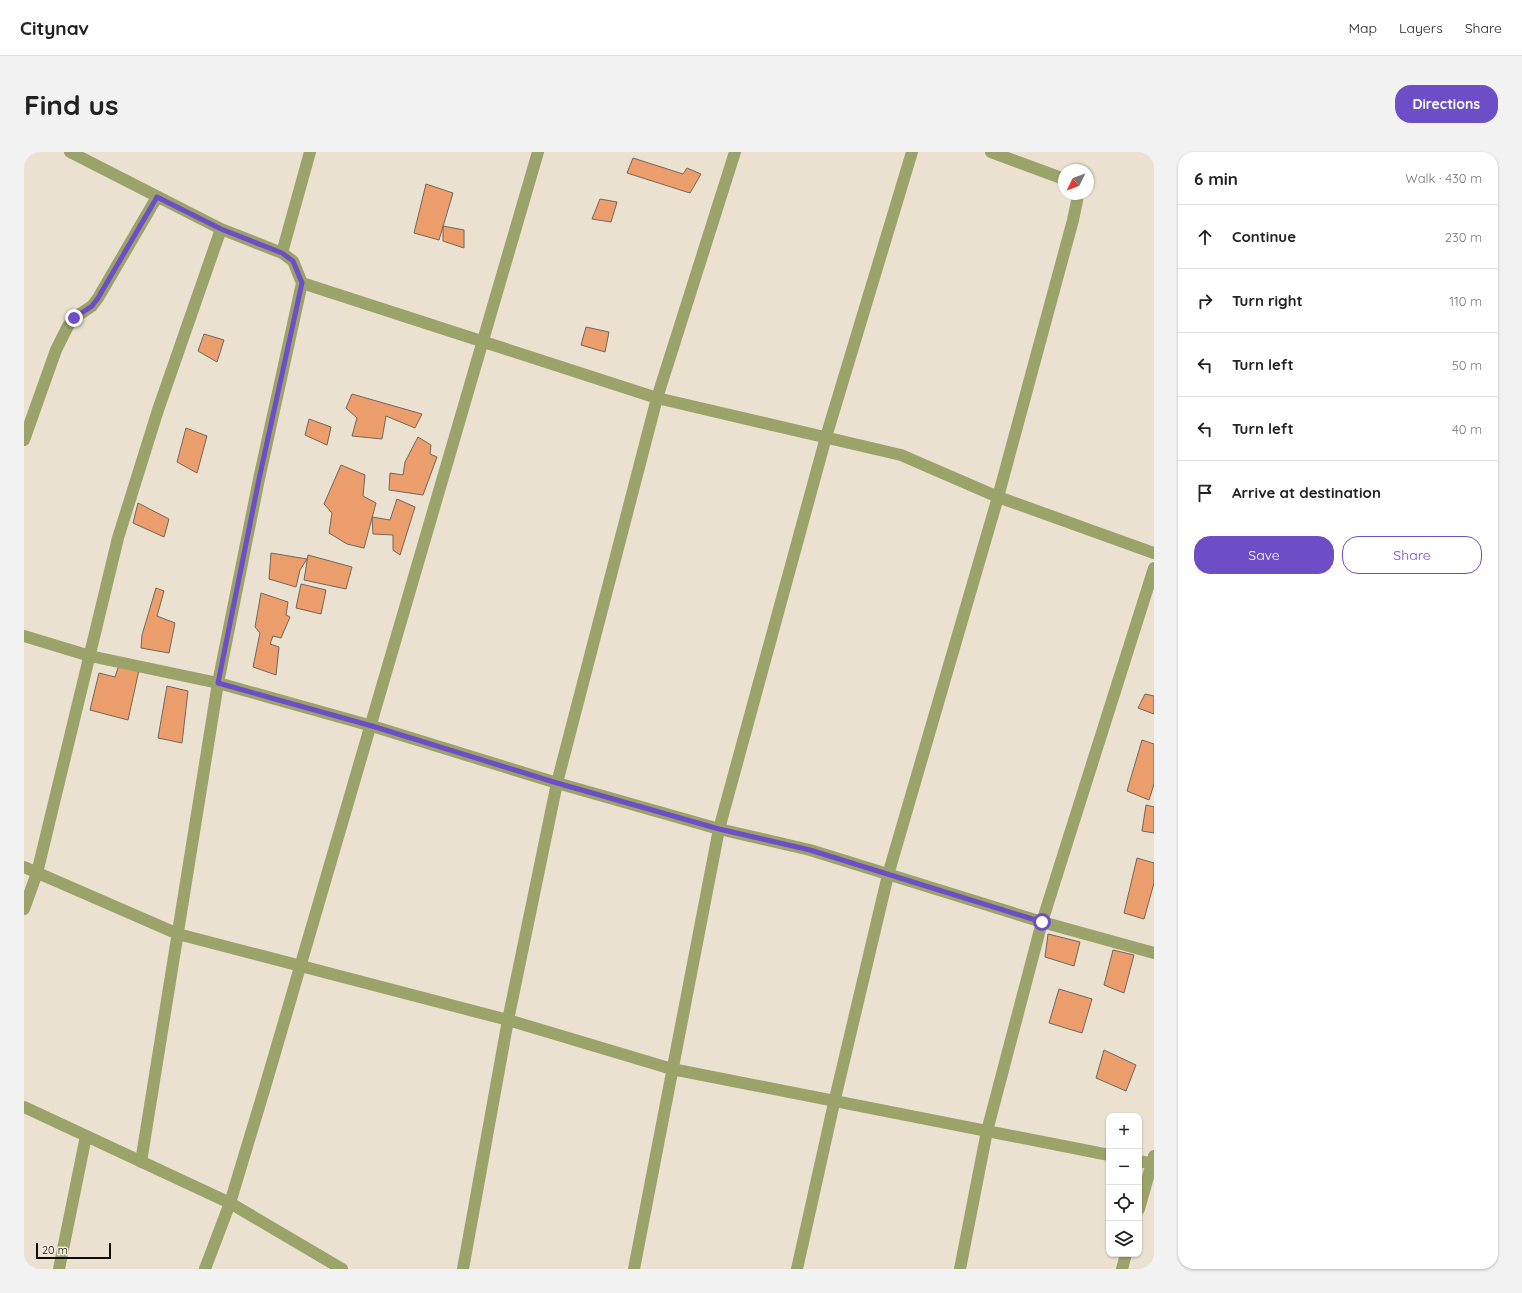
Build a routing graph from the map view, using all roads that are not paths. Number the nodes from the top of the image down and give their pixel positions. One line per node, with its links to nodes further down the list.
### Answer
1 (70, 152): 8 (street)
2 (310, 152): 11 (street)
3 (538, 152): 13 (street)
4 (735, 152): 14 (street)
5 (912, 152): 15 (street)
6 (991, 152): 7 (street)
7 (1058, 178)
8 (157, 197): 10 (street); 16 (street)
9 (1077, 200): 17 (street)
10 (221, 229): 11 (street); 21 (street)
11 (282, 253): 12 (street)
12 (302, 283): 13 (street); 22 (street)
13 (482, 340): 14 (street); 23 (street)
14 (657, 398): 15 (street); 24 (street)
15 (826, 437): 17 (street); 25 (street)
16 (24, 440)
17 (998, 497): 18 (street); 28 (street)
18 (1154, 553)
19 (1154, 568): 30 (street)
20 (24, 636): 21 (street)
21 (90, 656): 22 (street); 27 (street)
22 (218, 683): 23 (street); 31 (street)
23 (372, 726): 24 (street); 33 (street)
24 (557, 783): 25 (street); 34 (street)
25 (719, 829): 28 (street); 35 (street)
26 (24, 867): 27 (street)
27 (38, 873): 29 (street); 31 (street)
28 (888, 875): 30 (street); 36 (street)
29 (24, 909)
30 (1042, 922): 32 (street); 38 (street)
31 (178, 934): 33 (street); 42 (street)
32 (1154, 953)
33 (300, 966): 34 (street); 45 (street)
34 (508, 1020): 35 (street); 50 (street)
35 (672, 1069): 36 (street); 51 (street)
36 (834, 1103): 38 (street); 52 (street)
37 (24, 1107): 39 (street)
38 (987, 1132): 40 (street); 53 (street)
39 (86, 1136): 42 (street); 47 (street)
40 (1106, 1154)
41 (1142, 1161): 43 (street)
42 (141, 1162): 45 (street)
43 (1153, 1162): 44 (street)
44 (1142, 1199)
45 (230, 1203): 48 (street); 49 (street)
46 (1125, 1257): 54 (street)
47 (59, 1269)
48 (205, 1269)
49 (342, 1269)
50 (463, 1269)
51 (634, 1269)
52 (797, 1269)
53 (960, 1269)
54 (1122, 1269)

